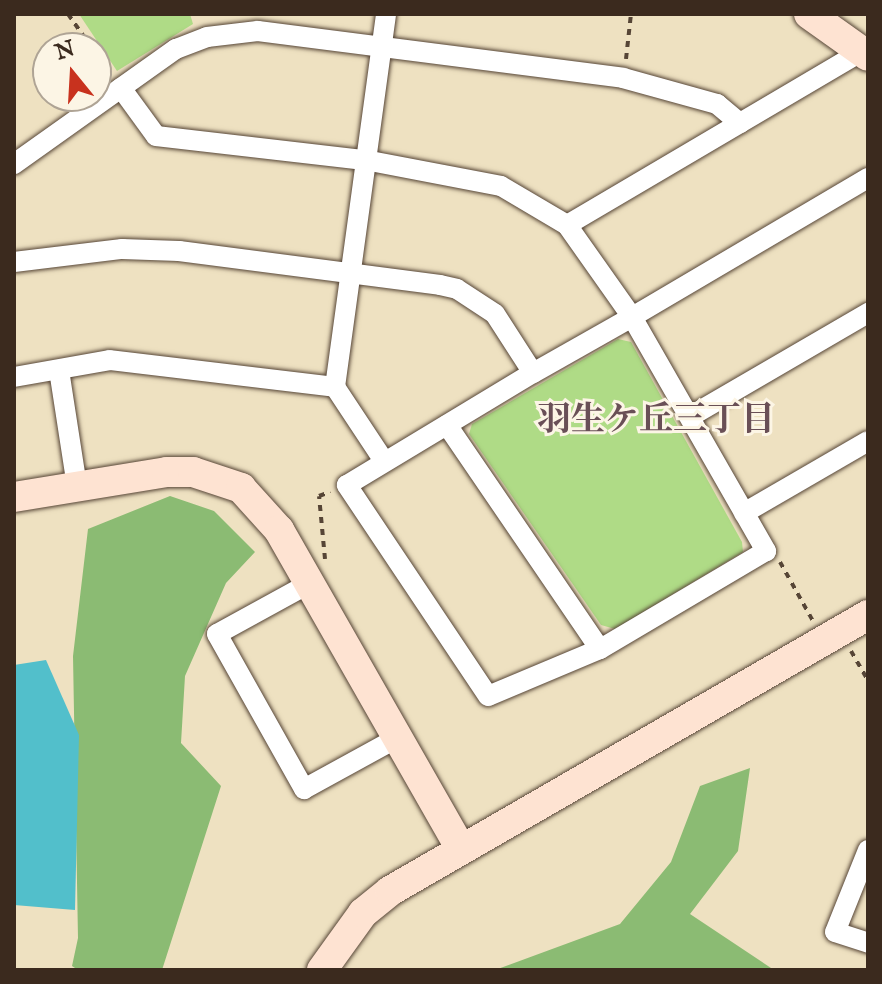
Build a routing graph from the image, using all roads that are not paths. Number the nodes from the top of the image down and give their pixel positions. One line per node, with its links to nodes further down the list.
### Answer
1 (386, 14): 3 (street)
2 (809, 14): 4 (street)
3 (382, 49): 5 (street); 6 (street); 7 (street)
4 (865, 53): 6 (street)
5 (121, 88): 7 (street); 8 (street)
6 (740, 123): 10 (street)
7 (365, 160): 10 (street); 12 (street)
8 (14, 164)
9 (868, 178): 14 (street)
10 (567, 225): 14 (street)
11 (14, 262): 12 (street)
12 (350, 274): 16 (street); 18 (street)
13 (868, 313): 19 (street)
14 (632, 317): 16 (street); 19 (street)
15 (59, 370): 17 (street); 18 (street); 23 (street)
16 (533, 373): 20 (street)
17 (14, 377)
18 (335, 387): 22 (street)
19 (691, 416): 25 (street)
20 (447, 425): 22 (street); 28 (street)
21 (868, 441): 25 (street)
22 (384, 461): 28 (street)
23 (77, 486): 24 (street); 26 (street)
24 (14, 497)
25 (744, 513): 28 (street)
26 (310, 583): 29 (street); 29 (street)
27 (868, 615): 30 (street)
28 (600, 649)
29 (397, 738): 30 (street)
30 (460, 847): 33 (street)
31 (868, 850): 32 (street)
32 (868, 943)
33 (322, 970)

